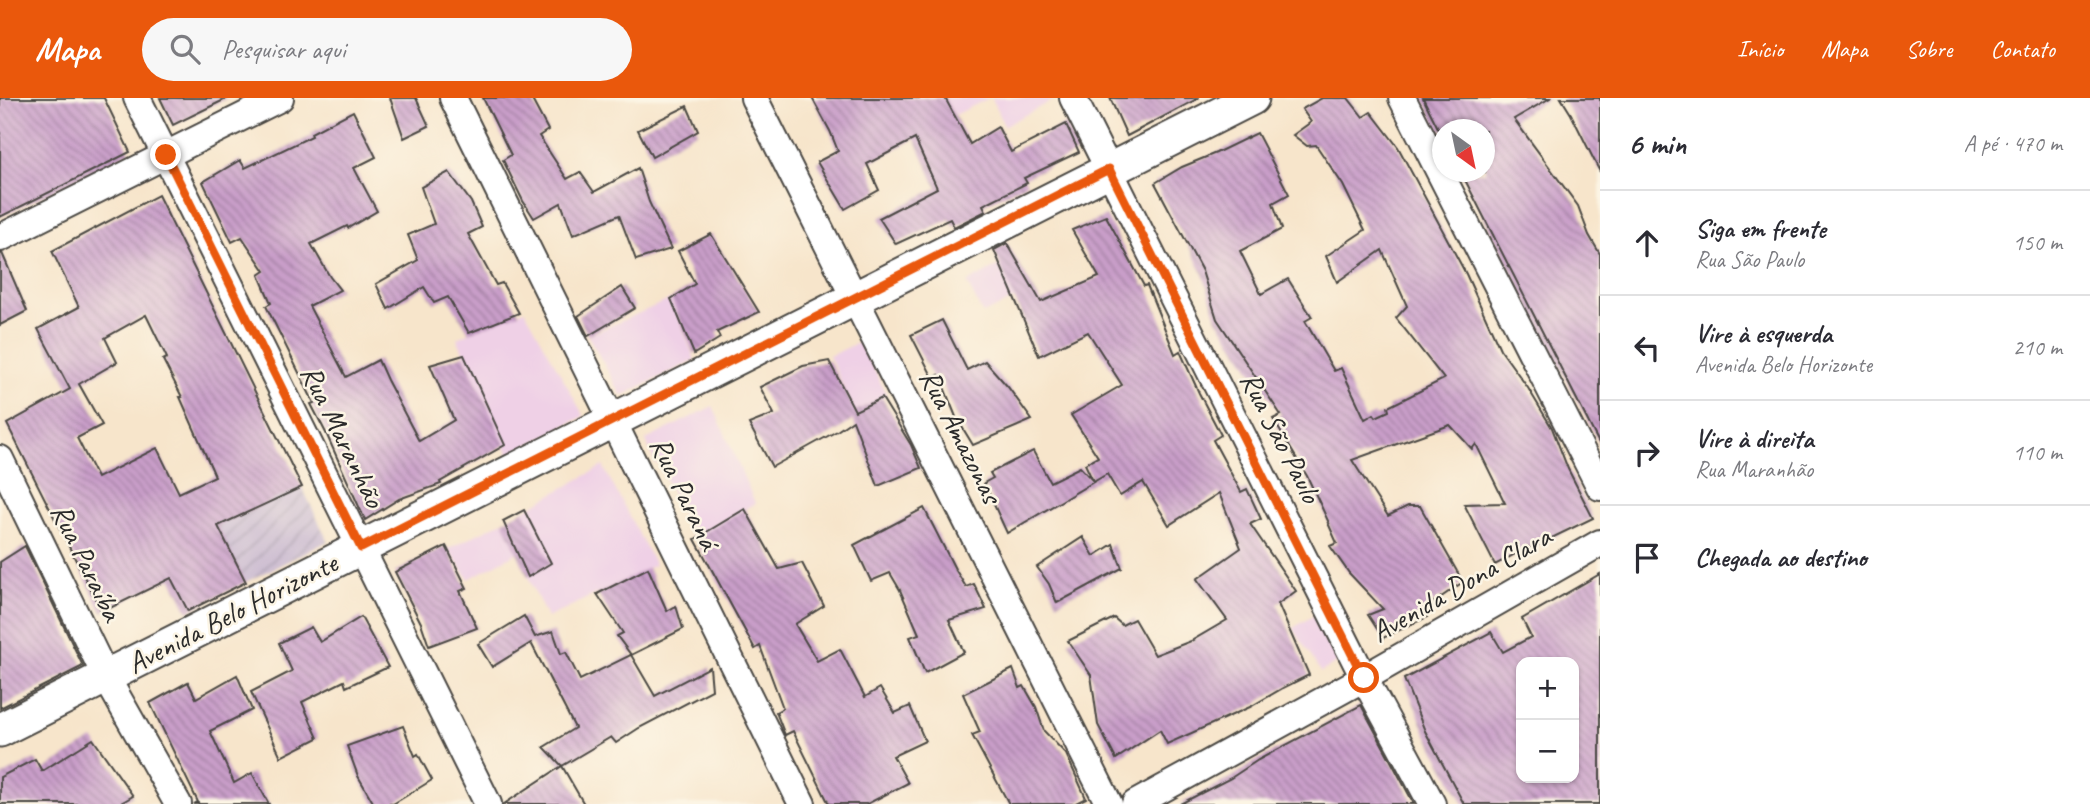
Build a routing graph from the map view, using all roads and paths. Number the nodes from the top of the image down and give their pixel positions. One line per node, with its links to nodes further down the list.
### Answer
1 (138, 98): 8 (street, Rua Maranhão)
2 (280, 98): 8 (street)
3 (453, 98): 12 (street, Rua Paraná)
4 (754, 98): 11 (street, Rua Amazonas)
5 (1073, 98): 9 (street, Rua São Paulo)
6 (1252, 98): 9 (street, Avenida Belo Horizonte)
7 (1402, 98): 14 (street)
8 (166, 155): 10 (street); 16 (street, Rua Maranhão)
9 (1109, 169): 11 (street, Avenida Belo Horizonte); 18 (street, Rua São Paulo)
10 (0, 238)
11 (854, 298): 12 (street, Avenida Belo Horizonte); 23 (street, Rua Amazonas)
12 (612, 420): 16 (street, Avenida Belo Horizonte); 22 (street, Rua Paraná)
13 (0, 459): 17 (street, Rua Paraíba)
14 (1600, 487)
15 (1600, 543): 18 (street, Avenida Dona Clara)
16 (361, 548): 17 (street, Avenida Belo Horizonte); 21 (street, Rua Maranhão)
17 (106, 677): 19 (street, Avenida Belo Horizonte); 20 (street, Rua Paraíba)
18 (1364, 678): 24 (street, Avenida Dona Clara); 25 (street, Rua São Paulo)
19 (0, 730)
20 (178, 804)
21 (488, 804)
22 (802, 804)
23 (1109, 804)
24 (1135, 804)
25 (1432, 804)

